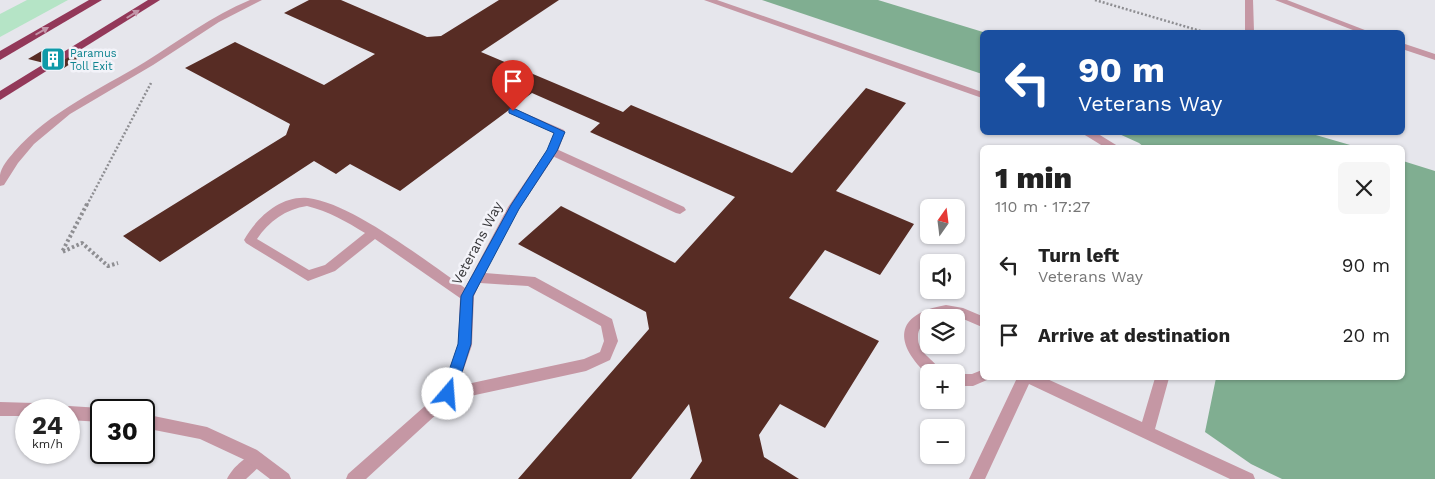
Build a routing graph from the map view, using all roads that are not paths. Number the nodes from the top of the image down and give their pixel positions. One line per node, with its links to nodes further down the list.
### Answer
1 (97, 0): 10 (highway, one-way to 1)
2 (156, 0): 13 (highway, one-way to 2)
3 (258, 0): 18 (street)
4 (708, 0): 12 (street)
5 (1249, 0): 7 (street)
6 (1279, 0): 8 (street)
7 (1250, 30)
8 (1360, 30)
9 (1405, 47): 11 (street)
10 (0, 56)
11 (1435, 58)
12 (980, 94)
13 (0, 96)
14 (513, 111): 17 (street, Veterans Way)
15 (1091, 135): 16 (street)
16 (1110, 145)
17 (552, 151): 19 (street); 21 (street, Veterans Way)
18 (0, 182)
19 (680, 210)
20 (374, 233): 20 (street); 22 (street)
21 (477, 278): 22 (street, Veterans Way); 30 (street)
22 (467, 296): 30 (street, Veterans Way)
23 (980, 321): 24 (street)
24 (923, 364)
25 (980, 377): 26 (street)
26 (965, 380)
27 (1023, 380): 39 (street)
28 (1035, 380): 34 (street)
29 (1161, 380): 34 (street)
30 (448, 394): 38 (street, Veterans Way)
31 (0, 409): 32 (street)
32 (15, 409)
33 (155, 423): 35 (street)
34 (1147, 431): 40 (street)
35 (256, 460): 36 (street); 37 (street)
36 (235, 479)
37 (283, 479)
38 (354, 479)
39 (977, 479)
40 (1247, 479)

